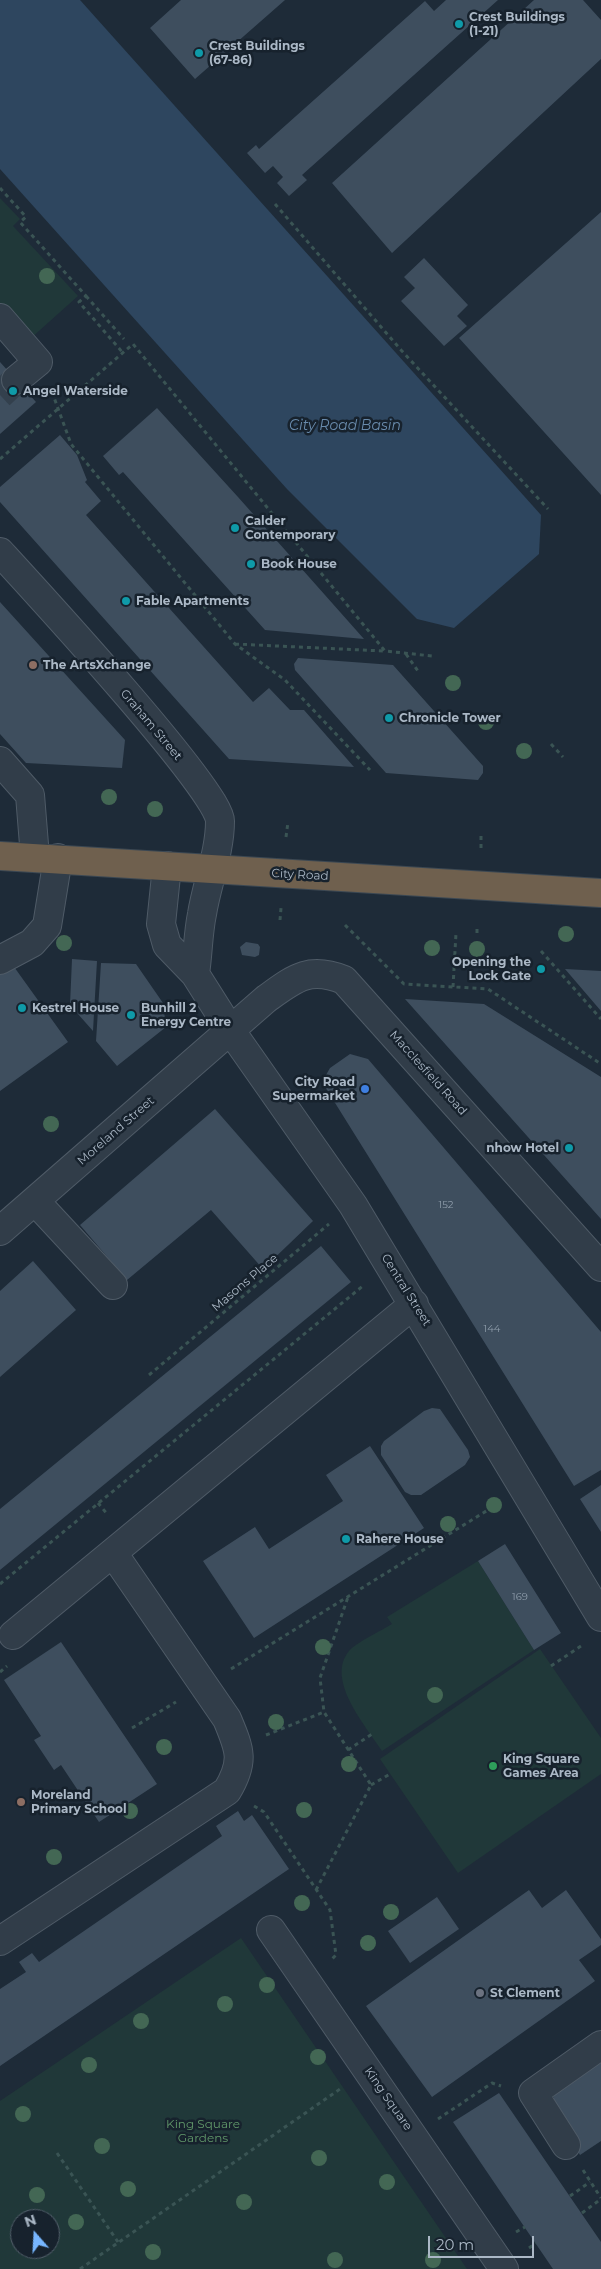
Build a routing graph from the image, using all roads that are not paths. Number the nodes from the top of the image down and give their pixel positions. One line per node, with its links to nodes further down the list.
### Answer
1 (0, 318): 2 (street)
2 (16, 380)
3 (0, 552): 8 (street, Graham Street)
4 (0, 761): 6 (street)
5 (0, 856): 6 (highway, City Road)
6 (46, 858): 7 (highway, City Road); 10 (street)
7 (167, 866): 8 (highway, City Road); 11 (street, Central Street)
8 (212, 870): 9 (highway, City Road); 11 (street)
9 (601, 893)
10 (0, 960)
11 (194, 974): 12 (street, Central Street)
12 (231, 1031): 13 (street, Moreland Street); 15 (street, Macclesfield Road); 17 (street, Central Street)
13 (35, 1201): 14 (street, Moreland Street); 16 (street)
14 (0, 1231)
15 (601, 1266)
16 (113, 1285)
17 (414, 1304): 18 (street); 19 (street, Central Street)
18 (113, 1553): 20 (street); 22 (street)
19 (595, 1629)
20 (13, 1634)
21 (272, 1930): 25 (street, King Square)
22 (0, 1941)
23 (601, 2046): 24 (street)
24 (573, 2156)
25 (504, 2269)

